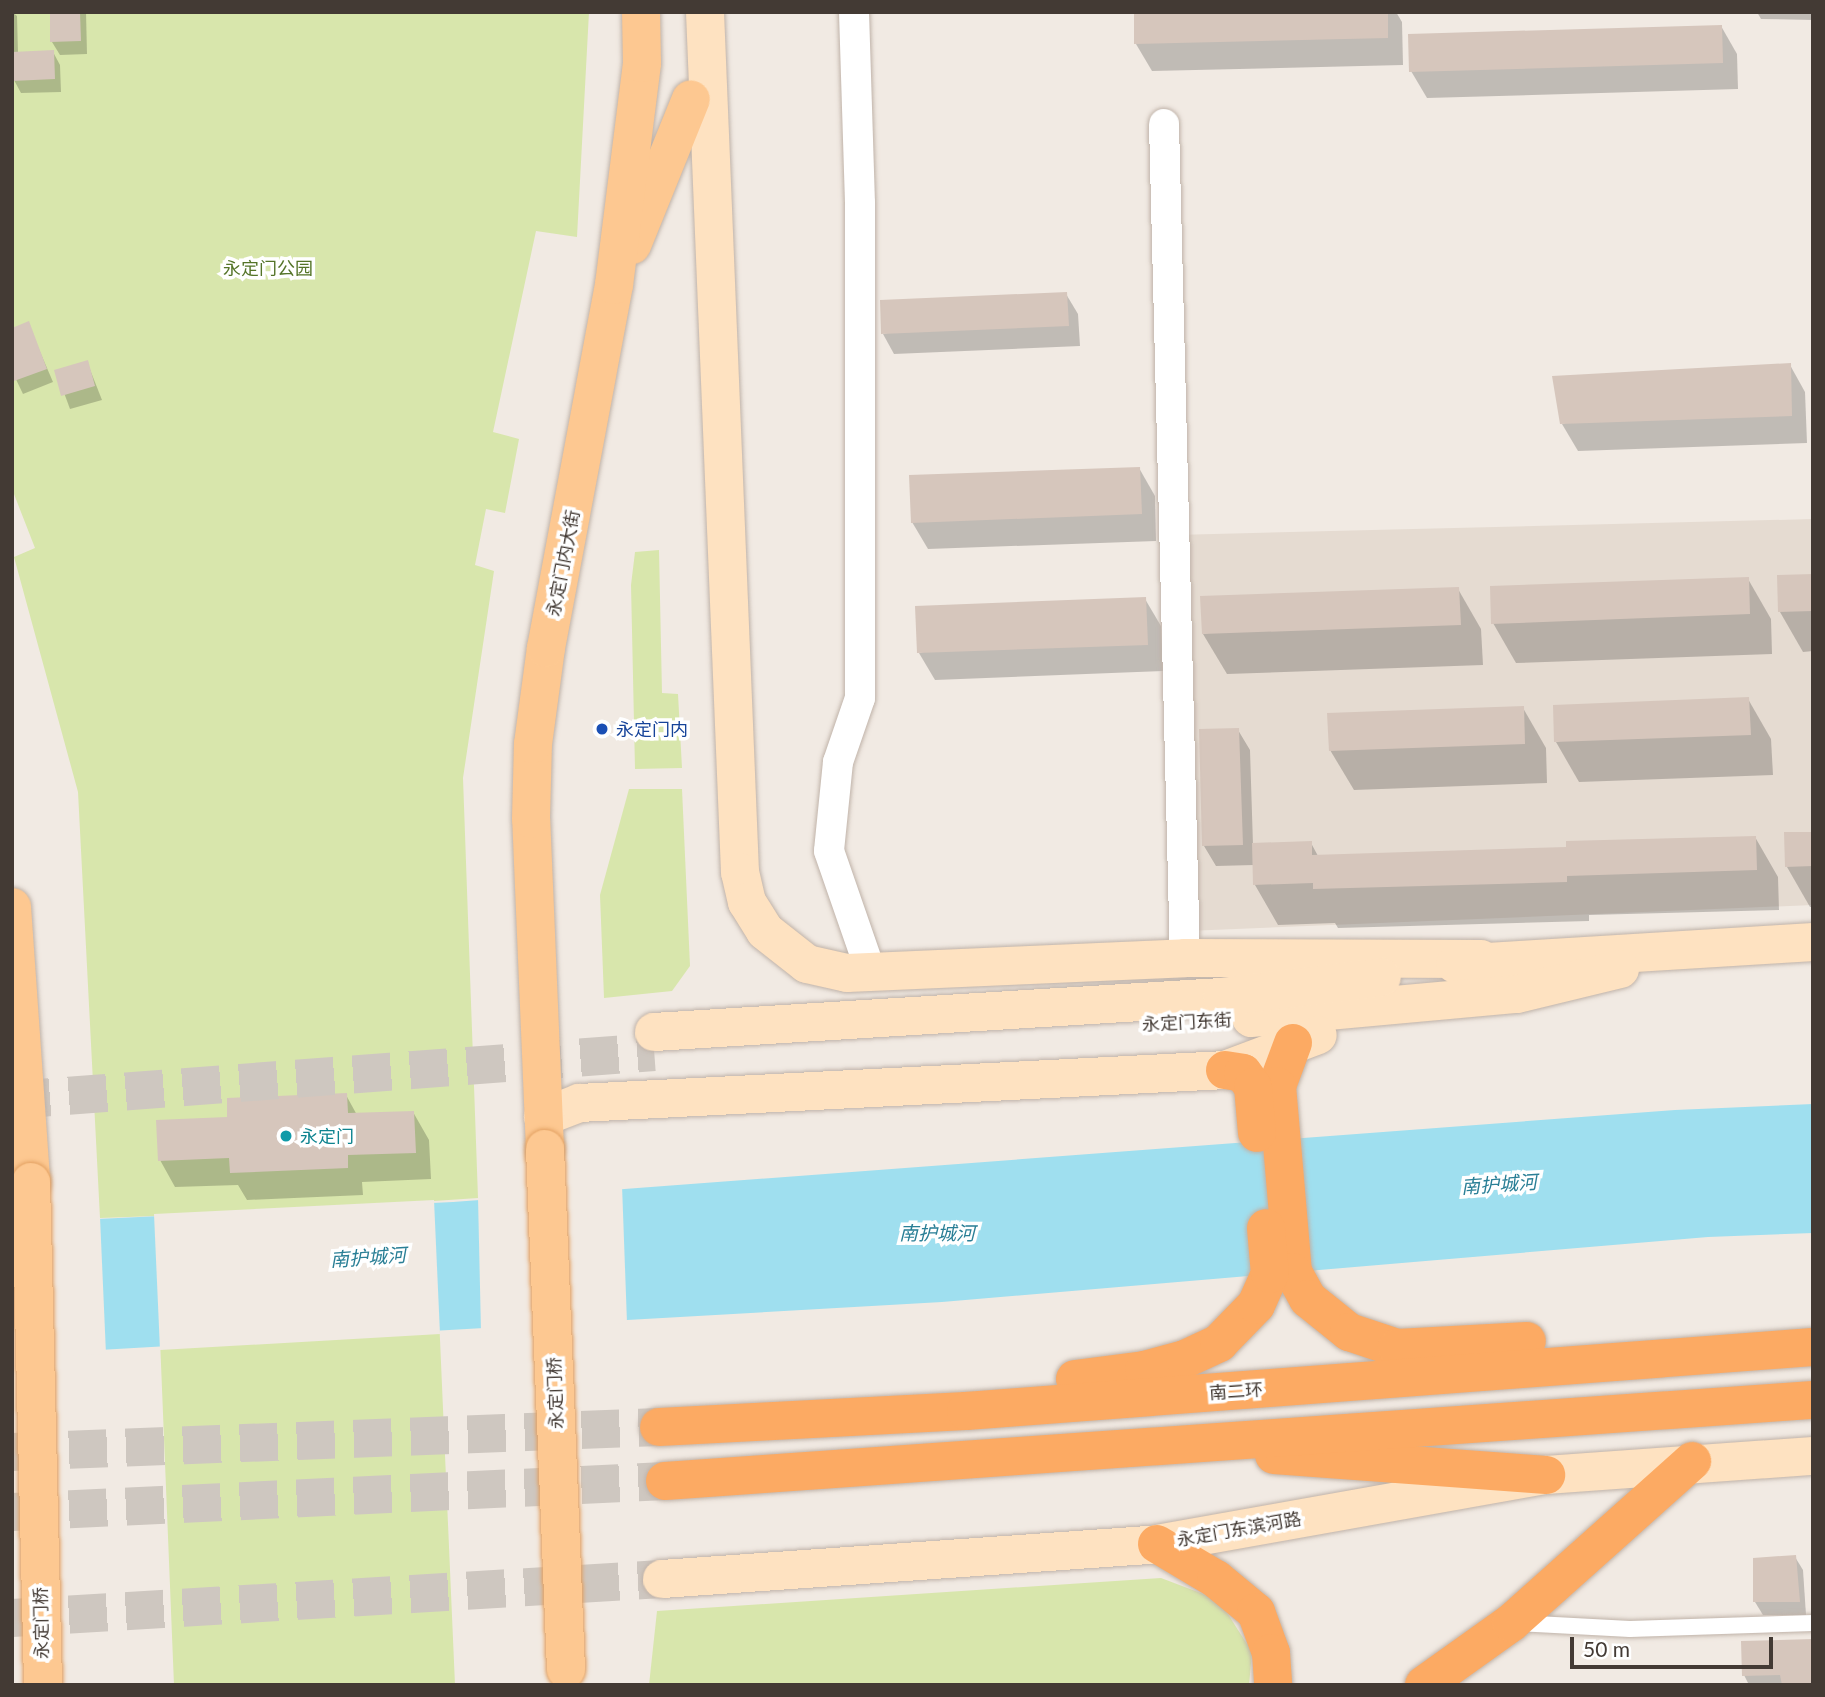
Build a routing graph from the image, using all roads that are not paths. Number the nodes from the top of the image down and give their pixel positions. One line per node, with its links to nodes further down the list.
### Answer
1 (641, 12): 6 (main road, 永定门内大街)
2 (703, 12): 4 (street); 12 (street)
3 (854, 12): 12 (street)
4 (691, 99): 6 (main road)
5 (1164, 124): 10 (street)
6 (614, 285): 16 (main road, 永定门内大街)
7 (12, 907): 17 (main road)
8 (1813, 942): 9 (street, 永定门东街)
9 (1713, 946): 11 (street, 永定门东街); 13 (street, 永定门东街)
10 (1185, 958): 11 (street); 12 (street)
11 (1481, 959): 13 (street, 永定门东街)
12 (871, 972)
13 (1367, 1011): 14 (street)
14 (1293, 1043): 15 (highway); 15 (street)
15 (1251, 1081): 16 (street); 19 (highway); 21 (highway)
16 (544, 1133): 32 (main road, 永定门桥, bridge)
17 (21, 1142): 34 (main road, 永定门桥, bridge)
18 (1813, 1347): 19 (highway, 南二环)
19 (1682, 1356): 21 (highway, 南二环)
20 (1813, 1400): 23 (highway)
21 (966, 1411): 22 (highway, 南二环)
22 (659, 1427)
23 (1132, 1445): 26 (highway); 27 (highway)
24 (1813, 1456): 25 (street, 永定门东滨河路)
25 (1692, 1461): 26 (street, 永定门东滨河路); 30 (highway)
26 (1546, 1475): 28 (street, 永定门东滨河路)
27 (665, 1481)
28 (1157, 1544): 29 (street, 永定门东滨河路); 35 (highway)
29 (662, 1579)
30 (1511, 1623): 31 (lane); 33 (highway)
31 (1813, 1623)
32 (568, 1680)
33 (1434, 1681)
34 (43, 1685)
35 (1273, 1685)

